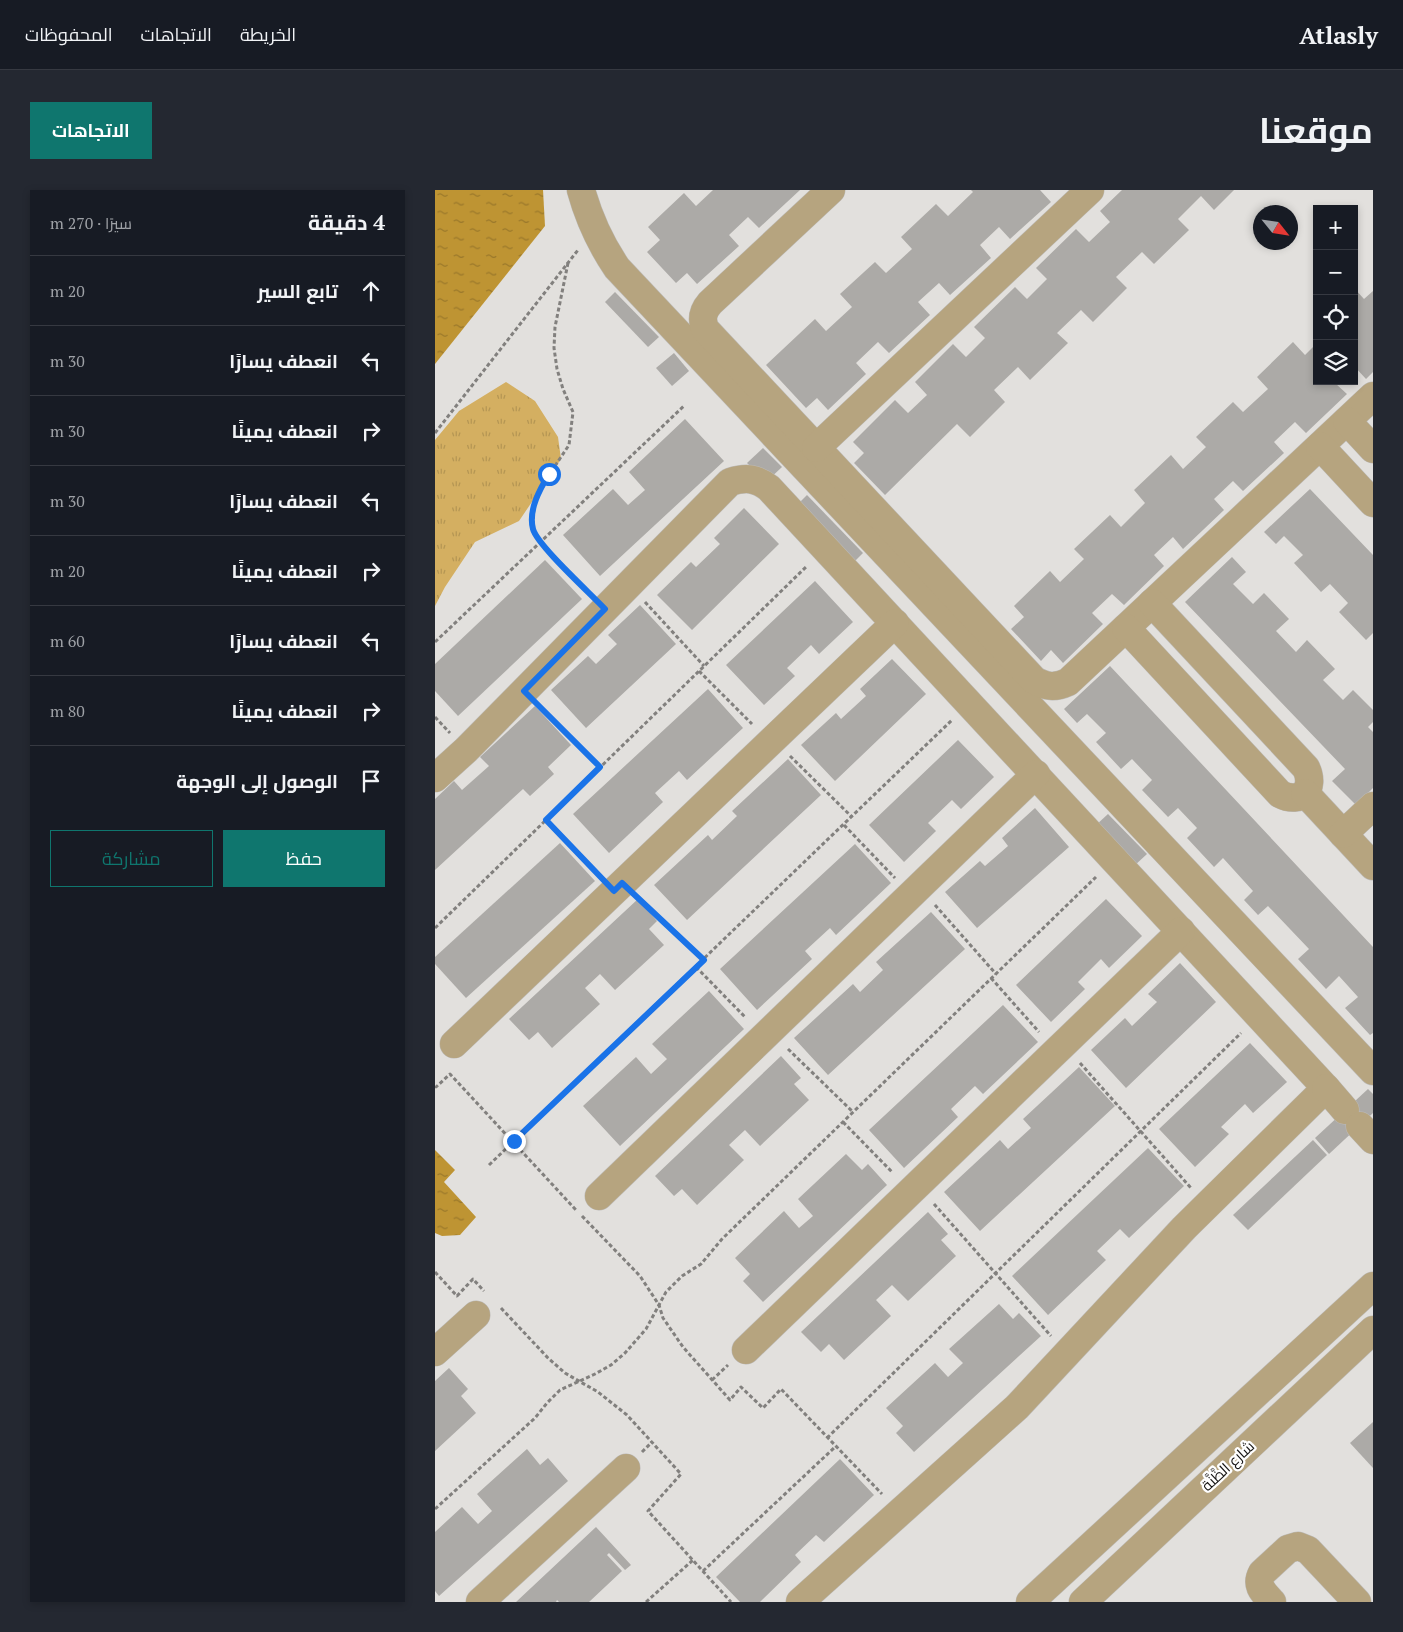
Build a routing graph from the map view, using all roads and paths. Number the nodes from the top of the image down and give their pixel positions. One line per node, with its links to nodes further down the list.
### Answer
1 (581, 190): 4 (street)
2 (831, 190): 11 (street)
3 (1090, 190): 11 (street)
4 (594, 229): 5 (path); 50 (street)
5 (568, 263): 9 (path); 14 (path)
6 (1373, 396): 8 (street)
7 (685, 405): 14 (path)
8 (1347, 421): 10 (street); 12 (street)
9 (435, 432)
10 (1320, 446): 13 (street); 17 (street)
11 (816, 448): 20 (street)
12 (1373, 449)
13 (1373, 503)
14 (541, 542): 18 (path); 21 (path)
15 (825, 548): 16 (street); 19 (street); 22 (path)
16 (629, 585): 18 (street); 22 (path)
17 (1153, 603): 20 (street); 30 (street)
18 (605, 609): 24 (street)
19 (895, 623): 25 (street); 26 (street)
20 (1126, 628): 30 (street)
21 (435, 642)
22 (704, 666): 23 (path)
23 (699, 671): 26 (path); 27 (path)
24 (524, 691): 27 (path); 29 (street)
25 (970, 703): 28 (street); 32 (path)
26 (772, 741): 32 (path); 38 (street)
27 (600, 767): 33 (path)
28 (1036, 774): 36 (street); 39 (street)
29 (435, 778)
30 (1305, 793): 35 (street)
31 (1373, 806): 35 (street)
32 (851, 817): 34 (path)
33 (546, 820): 38 (path); 40 (path)
34 (844, 825): 39 (path); 42 (path)
35 (1343, 834): 37 (street)
36 (1115, 859): 41 (street); 44 (path)
37 (1373, 866)
38 (618, 887): 42 (path); 48 (street)
39 (915, 891): 44 (path); 47 (street)
40 (435, 928)
41 (1181, 931): 46 (street); 49 (street)
42 (704, 960): 43 (path)
43 (696, 967): 47 (path); 57 (path)
44 (996, 974): 45 (path)
45 (991, 978): 49 (path); 53 (path)
46 (1259, 1015): 52 (street); 56 (path)
47 (767, 1034): 53 (path); 60 (street)
48 (454, 1044)
49 (1060, 1048): 56 (path); 59 (street)
50 (1373, 1071)
51 (435, 1086): 57 (path)
52 (1326, 1088): 55 (street); 61 (street)
53 (853, 1112): 54 (path)
54 (843, 1122): 59 (path); 66 (path)
55 (1359, 1126)
56 (1141, 1131): 61 (path); 63 (path)
57 (514, 1141): 58 (path); 66 (path)
58 (489, 1165)
59 (914, 1188): 63 (path); 68 (street)
60 (599, 1196)
61 (1207, 1206): 70 (street)
62 (435, 1272): 65 (path)
63 (995, 1273): 70 (path); 72 (path)
64 (1373, 1286): 84 (street)
65 (487, 1305): 69 (street); 71 (path)
66 (659, 1305): 71 (path); 72 (path)
67 (1373, 1330): 79 (street, شارع الظَّنَّة)
68 (746, 1350)
69 (435, 1352)
70 (1066, 1354): 76 (street)
71 (579, 1382): 75 (path); 77 (path)
72 (827, 1438): 73 (path)
73 (836, 1446): 76 (path); 78 (path)
74 (625, 1468): 80 (street)
75 (435, 1509)
76 (899, 1512): 83 (street)
77 (693, 1560): 78 (path); 81 (path)
78 (703, 1571): 82 (path)
79 (1094, 1599)
80 (480, 1602)
81 (646, 1602)
82 (731, 1602)
83 (800, 1602)
84 (1030, 1602)
85 (1272, 1602): 86 (street)
86 (1357, 1602)

